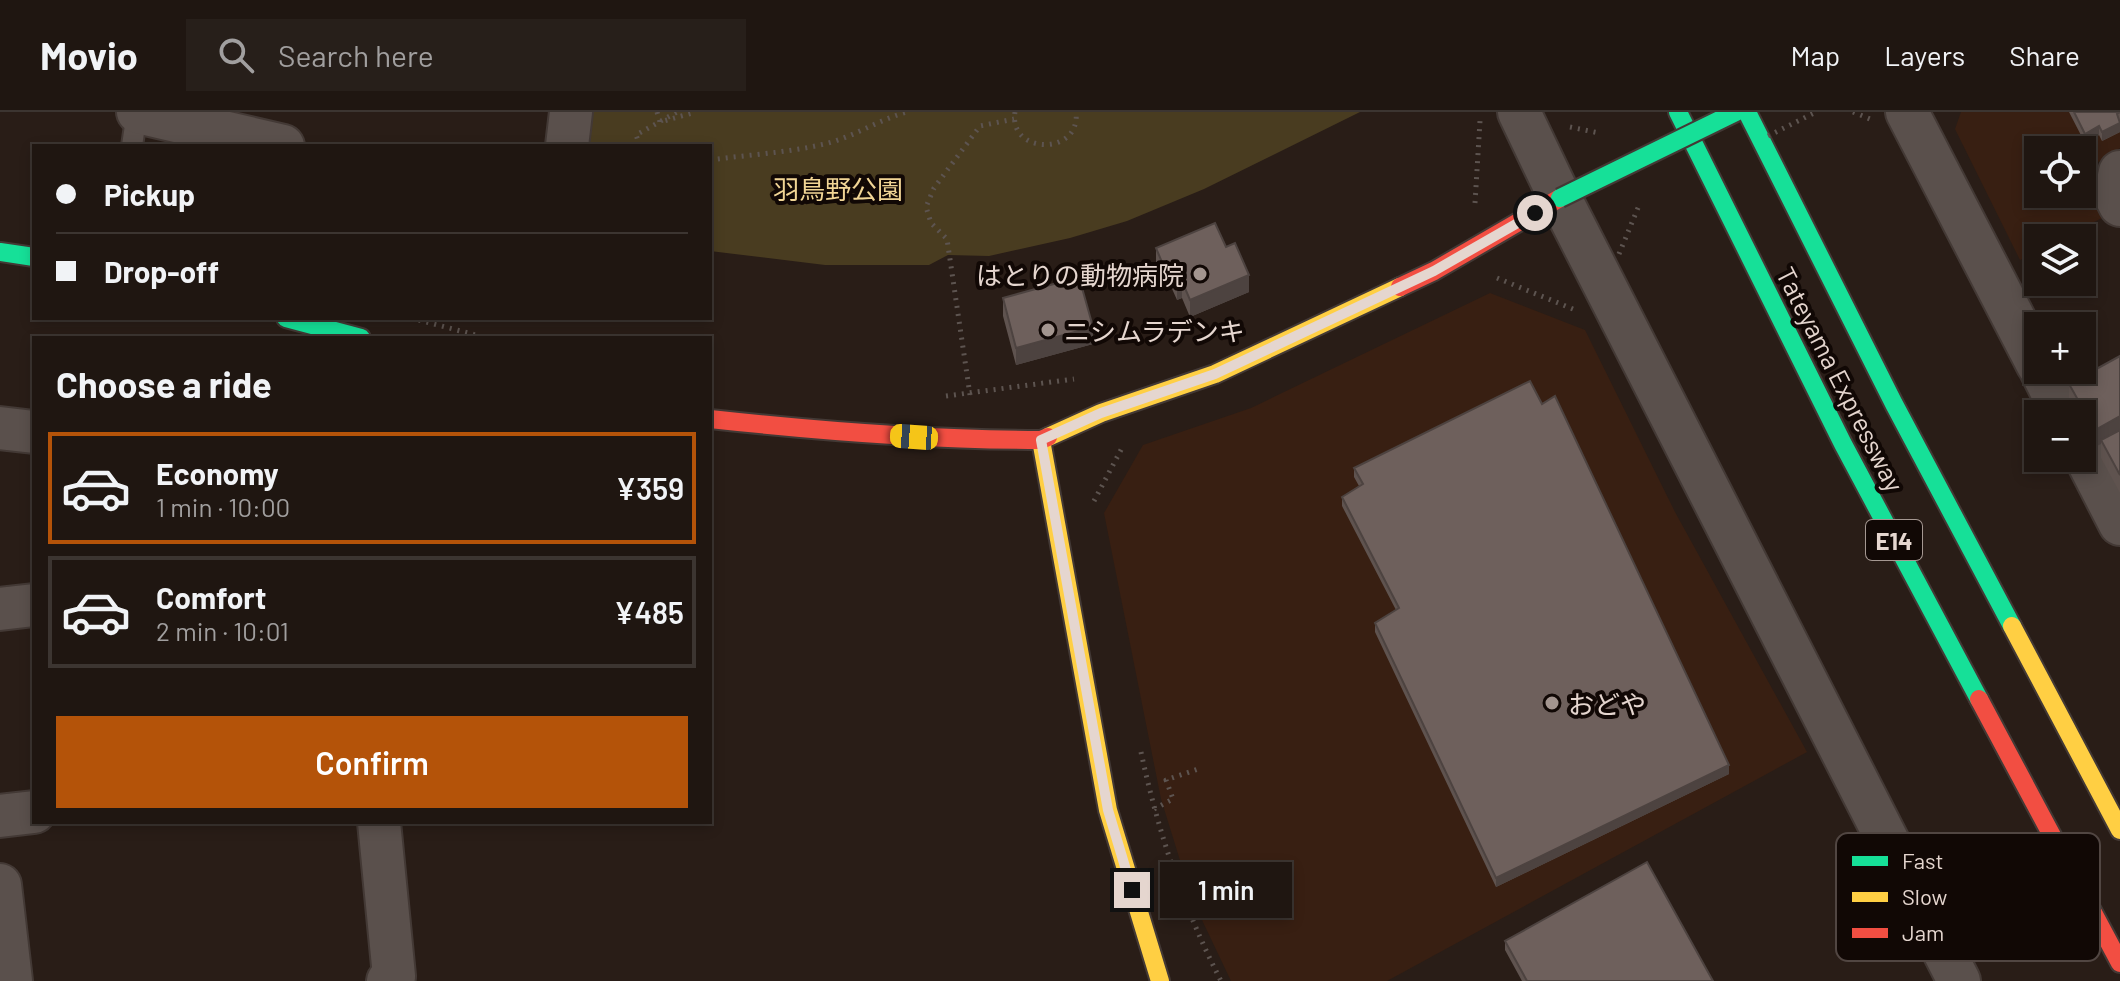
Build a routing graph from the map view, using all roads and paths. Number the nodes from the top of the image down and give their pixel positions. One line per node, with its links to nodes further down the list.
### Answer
1 (128, 112): 20 (lane)
2 (138, 112): 21 (lane); 22 (street)
3 (571, 112): 23 (street)
4 (657, 112): 17 (path)
5 (677, 112): 17 (path)
6 (696, 112): 17 (path)
7 (907, 112): 25 (path)
8 (1076, 112): 16 (path)
9 (1479, 112): 30 (path)
10 (1519, 112): 27 (street)
11 (1667, 112): 28 (lane)
12 (1678, 112): 28 (main road, Tateyama Expressway / E14)
13 (1736, 112): 27 (main road, bridge)
14 (1747, 112): 59 (main road, Tateyama Expressway / E14)
15 (1907, 112): 39 (street)
16 (1014, 115): 41 (path)
17 (660, 122): 24 (path)
18 (1564, 126): 19 (path)
19 (1609, 135)
20 (123, 144)
21 (132, 144)
22 (274, 144)
23 (567, 144)
24 (639, 144)
25 (712, 160)
26 (2120, 172): 29 (street)
27 (1560, 198): 46 (main road); 60 (street)
28 (1722, 202): 61 (main road, Tateyama Expressway / E14)
29 (2120, 205)
30 (1475, 208)
31 (0, 252): 32 (main road)
32 (32, 257)
33 (1493, 277): 34 (path)
34 (1576, 310)
35 (294, 320): 37 (main road)
36 (419, 320): 38 (path)
37 (354, 336)
38 (479, 336)
39 (2024, 339)
40 (1084, 378): 41 (path)
41 (970, 395): 42 (path)
42 (939, 397)
43 (712, 419): 46 (main road)
44 (0, 428): 45 (street)
45 (32, 432)
46 (1041, 440): 68 (main road)
47 (1126, 440): 49 (path)
48 (2093, 472): 50 (street)
49 (1089, 510)
50 (2120, 524)
51 (32, 605): 52 (street)
52 (0, 609)
53 (1140, 746): 55 (path)
54 (1201, 768): 55 (path)
55 (1154, 809): 69 (path)
56 (32, 812): 57 (street)
57 (0, 816)
58 (379, 824): 66 (street)
59 (2120, 830)
60 (1884, 833)
61 (2051, 833)
62 (0, 885): 67 (street)
63 (2100, 926): 65 (main road, Tateyama Expressway / E14)
64 (1949, 961): 70 (street)
65 (2120, 963)
66 (392, 979)
67 (11, 981)
68 (1160, 981)
69 (1221, 981)
70 (1959, 981)

